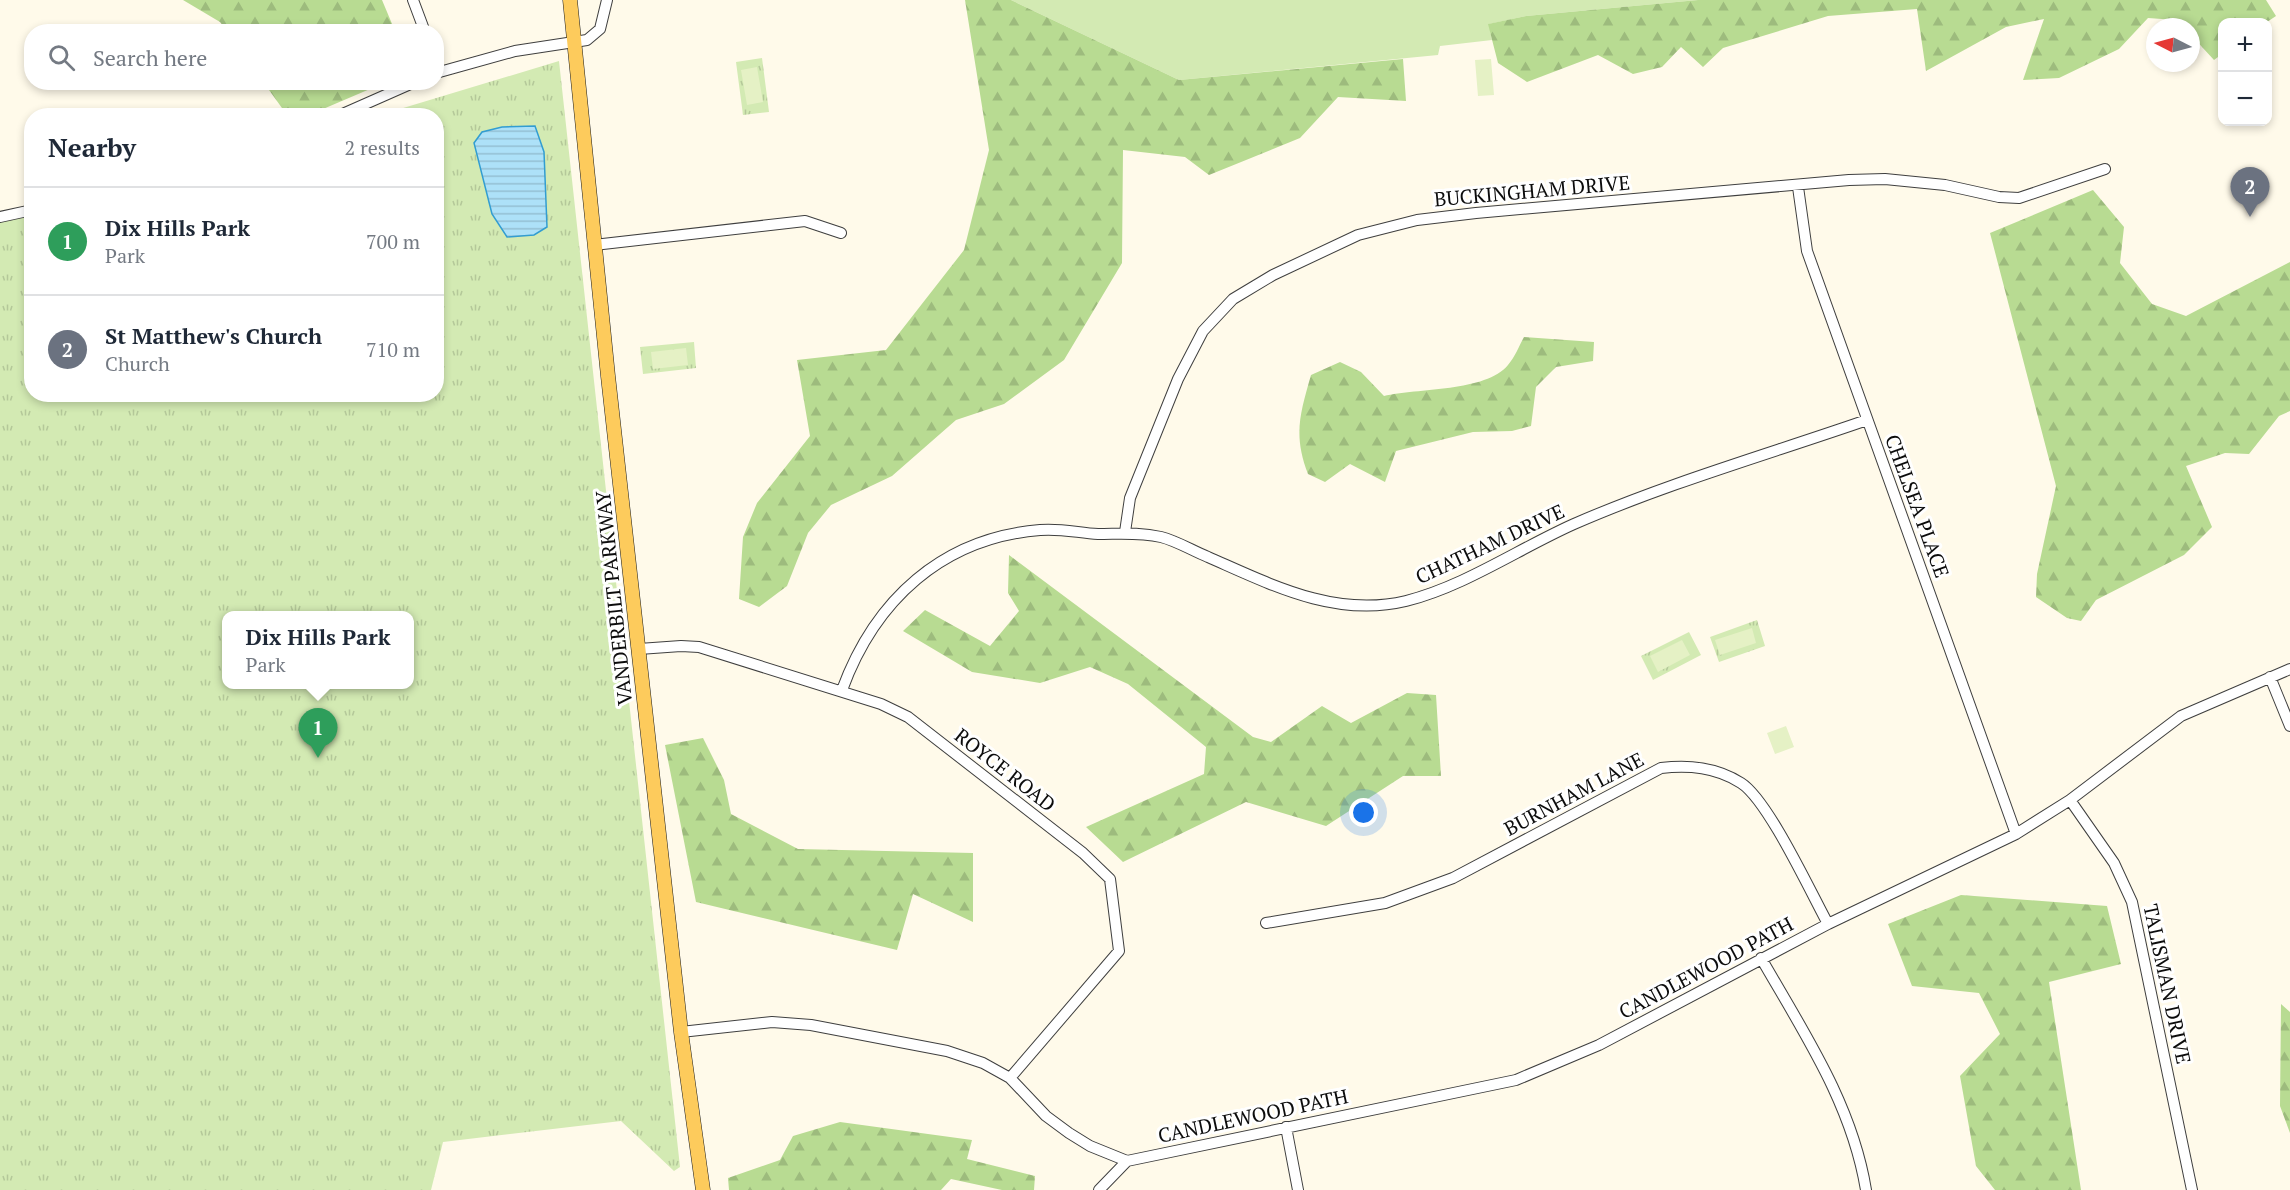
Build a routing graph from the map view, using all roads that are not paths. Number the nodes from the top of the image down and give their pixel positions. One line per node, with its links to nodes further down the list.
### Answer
1 (412, 0): 4 (street)
2 (570, 0): 5 (main road, VANDERBILT PARKWAY)
3 (607, 0): 5 (street)
4 (422, 24)
5 (574, 42): 6 (street); 14 (main road, VANDERBILT PARKWAY)
6 (444, 68)
7 (397, 90): 8 (street)
8 (356, 108)
9 (2105, 169): 10 (street, BUCKINGHAM DRIVE)
10 (1798, 187): 15 (street, CHELSEA PLACE); 16 (street, BUCKINGHAM DRIVE)
11 (24, 212): 12 (street)
12 (0, 217)
13 (842, 233): 14 (street)
14 (594, 244): 17 (main road, VANDERBILT PARKWAY)
15 (1867, 420): 16 (street, CHATHAM DRIVE); 23 (street, CHELSEA PLACE)
16 (1125, 532): 20 (street, CHATHAM DRIVE)
17 (639, 649): 20 (street, ROYCE ROAD); 27 (main road, VANDERBILT PARKWAY)
18 (2290, 669): 19 (street, CANDLEWOOD PATH)
19 (2271, 677): 21 (street); 22 (street, CANDLEWOOD PATH)
20 (842, 690): 28 (street, ROYCE ROAD)
21 (2290, 726)
22 (2070, 800): 23 (street, CANDLEWOOD PATH); 35 (street, TALISMAN DRIVE)
23 (2016, 834): 25 (street, CANDLEWOOD PATH)
24 (1266, 922): 25 (street, BURNHAM LANE)
25 (1828, 924): 26 (street, CANDLEWOOD PATH)
26 (1761, 958): 29 (street, CANDLEWOOD PATH); 34 (street)
27 (681, 1032): 28 (street); 31 (main road, VANDERBILT PARKWAY)
28 (1010, 1078): 30 (street)
29 (1286, 1127): 30 (street, CANDLEWOOD PATH); 33 (street)
30 (1127, 1161): 32 (street)
31 (703, 1190)
32 (1099, 1190)
33 (1298, 1190)
34 (1866, 1190)
35 (2192, 1190)

